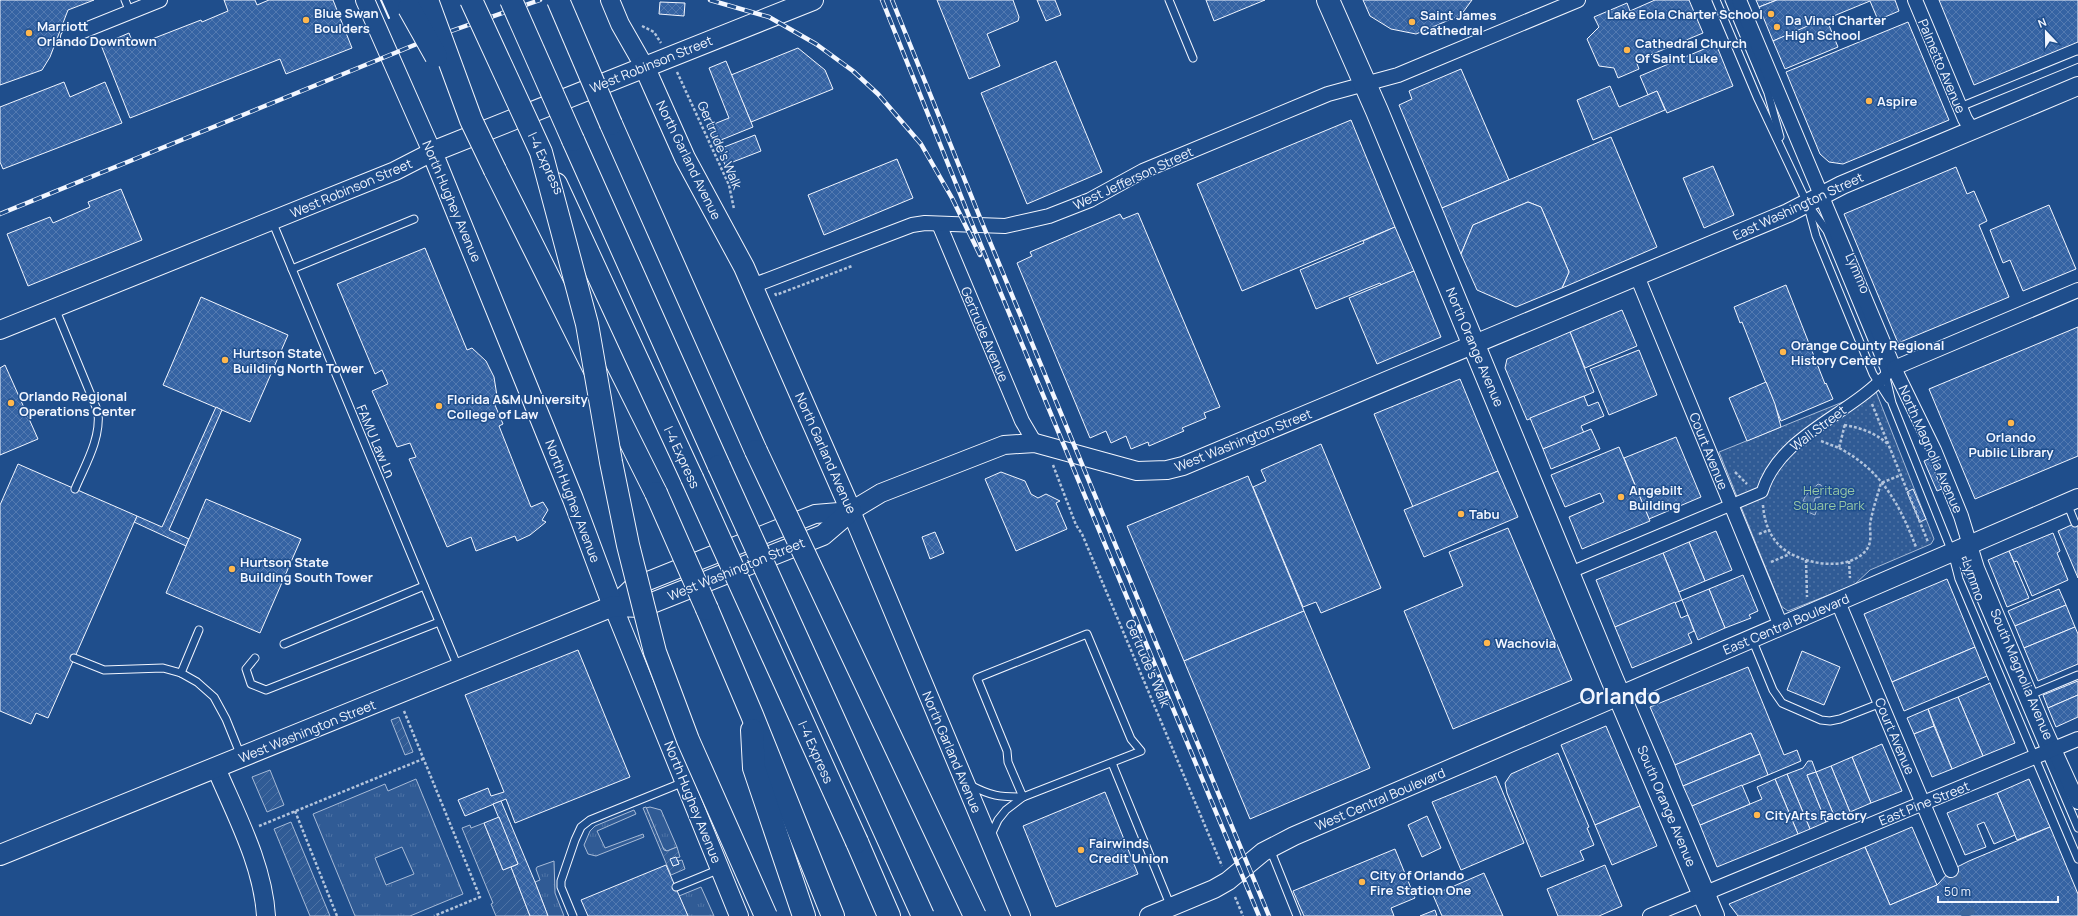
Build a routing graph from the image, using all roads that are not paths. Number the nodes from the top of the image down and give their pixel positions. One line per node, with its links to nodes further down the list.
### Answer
1 (160, 0): 16 (street)
2 (365, 0): 25 (street, North Hughey Avenue)
3 (471, 0): 26 (main road, I-4 Express, bridge)
4 (511, 0): 93 (main road, bridge)
5 (558, 0): 94 (main road, bridge)
6 (610, 0): 20 (street, North Garland Avenue)
7 (813, 0): 20 (main road, West Robinson Street)
8 (1169, 0): 18 (lane)
9 (1328, 0): 21 (main road, North Orange Avenue)
10 (1578, 0): 21 (street, West Jefferson Street)
11 (1716, 0): 27 (lane, Lymmo)
12 (1729, 0): 27 (lane, Lymmo)
13 (1739, 0): 28 (street, North Magnolia Avenue)
14 (1915, 0): 23 (street, Palmetto Avenue)
15 (414, 3): 65 (main road, bridge)
16 (128, 6): 17 (street)
17 (68, 37)
18 (1193, 58)
19 (2078, 59): 23 (lane)
20 (644, 66): 25 (main road, West Robinson Street); 34 (main road, North Garland Avenue)
21 (1364, 84): 31 (street, West Jefferson Street); 38 (main road, North Orange Avenue)
22 (2078, 86): 24 (street, East Washington Street)
23 (1960, 107): 24 (street, Palmetto Avenue)
24 (1972, 130): 28 (street, East Washington Street)
25 (432, 152): 30 (street, West Robinson Street); 51 (main road, North Hughey Avenue)
26 (541, 152): 89 (main road, bridge); 92 (main road, I-4 Express, bridge)
27 (1785, 153): 28 (lane, Lymmo)
28 (1815, 199): 33 (street, East Washington Street); 39 (street, North Magnolia Avenue); 39 (lane, Lymmo)
29 (414, 219): 32 (lane)
30 (272, 221): 32 (lane, FAMU Law Ln); 36 (street, West Robinson Street)
31 (939, 224): 34 (street, West Jefferson Street); 40 (street, Gertrude Avenue)
32 (292, 270): 49 (lane, FAMU Law Ln)
33 (1637, 276): 38 (street, East Washington Street); 43 (street, Court Avenue)
34 (752, 286): 44 (main road, North Garland Avenue)
35 (2078, 290): 39 (street, Wall Street)
36 (55, 308): 37 (street, West Robinson Street); 41 (lane)
37 (0, 330)
38 (1473, 345): 40 (street, West Washington Street); 48 (main road, North Orange Avenue)
39 (1886, 375): 43 (street, Wall Street); 46 (street, North Magnolia Avenue); 47 (lane, Lymmo)
40 (1035, 443): 44 (street, West Washington Street)
41 (75, 489)
42 (2072, 501): 45 (lane); 46 (street)
43 (1732, 505): 48 (street); 53 (street, Court Avenue)
44 (851, 511): 51 (main road, West Washington Street); 72 (street, North Garland Avenue)
45 (2075, 523)
46 (1970, 545): 47 (street, East Central Boulevard); 62 (street, South Magnolia Avenue)
47 (1952, 552): 50 (street, East Central Boulevard); 67 (lane, Lymmo); 67 (lane, Lymmo)
48 (1569, 573): 63 (main road, North Orange Avenue)
49 (424, 586): 52 (lane, FAMU Law Ln); 56 (lane)
50 (1838, 602): 53 (street, East Central Boulevard); 64 (street, Court Avenue)
51 (613, 606): 59 (main road, West Washington Street); 71 (street, North Hughey Avenue)
52 (439, 622): 58 (lane); 59 (lane, FAMU Law Ln)
53 (1781, 626): 55 (street, East Central Boulevard)
54 (199, 630): 60 (lane)
55 (1752, 639): 63 (street, East Central Boulevard); 64 (lane)
56 (284, 644)
57 (74, 658): 60 (lane)
58 (255, 658)
59 (458, 670): 68 (main road, West Washington Street)
60 (181, 673): 68 (lane)
61 (2078, 675): 62 (lane)
62 (2030, 695): 67 (street, South Magnolia Avenue)
63 (1619, 696): 78 (street, West Central Boulevard); 84 (main road, South Orange Avenue)
64 (1881, 703): 75 (street, Court Avenue)
65 (752, 714): 90 (main road); 91 (main road)
66 (2078, 739): 67 (street, East Pine Street)
67 (2045, 753): 74 (street, South Magnolia Avenue); 75 (street, East Pine Street); 76 (lane, Lymmo); 80 (lane, Lymmo)
68 (242, 758): 70 (main road, West Washington Street)
69 (1112, 763): 73 (lane); 73 (lane); 85 (lane)
70 (216, 768): 79 (main road, West Washington Street); 86 (street)
71 (684, 782): 81 (street, North Hughey Avenue); 87 (lane)
72 (966, 783): 73 (lane); 77 (street, North Garland Avenue)
73 (1023, 797): 77 (lane)
74 (2078, 802)
75 (1923, 803): 82 (street, Court Avenue); 84 (street, East Pine Street)
76 (2078, 828)
77 (989, 839): 95 (street, North Garland Avenue)
78 (1270, 848): 85 (street, West Central Boulevard); 97 (lane)
79 (0, 855)
80 (2078, 858)
81 (720, 869): 83 (lane); 88 (street, North Hughey Avenue)
82 (1951, 870)
83 (676, 887)
84 (1704, 894): 98 (street, East Pine Street); 99 (main road, South Orange Avenue)
85 (1171, 907): 96 (street, West Central Boulevard)
86 (266, 916)
87 (573, 916)
88 (739, 916)
89 (766, 916)
90 (804, 916)
91 (833, 916)
92 (889, 916)
93 (923, 916)
94 (975, 916)
95 (1021, 916)
96 (1149, 916)
97 (1297, 916)
98 (1650, 916)
99 (1713, 916)

